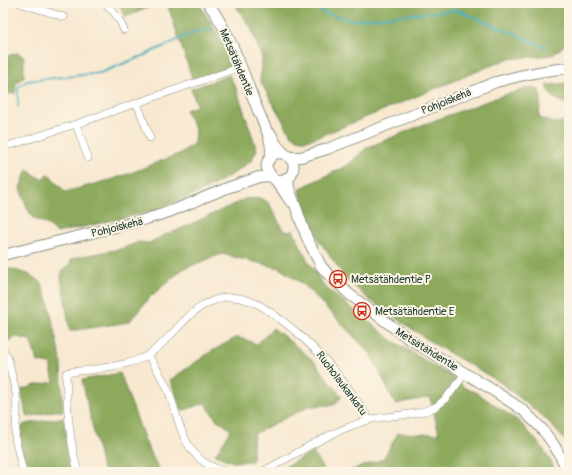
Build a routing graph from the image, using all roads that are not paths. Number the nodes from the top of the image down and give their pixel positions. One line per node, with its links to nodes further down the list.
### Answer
1 (20, 3): 4 (street)
2 (105, 3): 5 (street)
3 (208, 3): 6 (main road, Metsätähdentie)
4 (64, 17)
5 (124, 30)
6 (241, 67): 8 (street); 9 (main road, Metsätähdentie)
7 (569, 68): 13 (main road, Pohjoiskehä)
8 (137, 103): 10 (street); 11 (street)
9 (264, 123): 14 (main road, Metsätähdentie); 16 (main road, Metsätähdentie)
10 (76, 124): 12 (street); 15 (street)
11 (150, 138)
12 (11, 145)
13 (327, 149): 14 (main road, Pohjoiskehä); 17 (main road, Pohjoiskehä)
14 (288, 156): 16 (main road); 17 (main road)
15 (88, 158)
16 (269, 160): 18 (main road); 19 (main road, Pohjoiskehä)
17 (290, 175): 18 (main road); 20 (main road, Metsätähdentie)
18 (272, 178): 19 (main road, Pohjoiskehä); 20 (main road, Metsätähdentie)
19 (227, 188): 21 (main road, Pohjoiskehä)
20 (298, 214): 24 (main road, Metsätähdentie)
21 (3, 255)
22 (3, 350): 26 (street)
23 (148, 355): 25 (street, Ruoholaukankatu); 27 (street, Ruoholaukankatu); 28 (street)
24 (465, 373): 25 (street); 30 (main road, Metsätähdentie)
25 (369, 420): 29 (street)
26 (23, 472)
27 (78, 472)
28 (230, 472)
29 (262, 472)
30 (568, 472)

